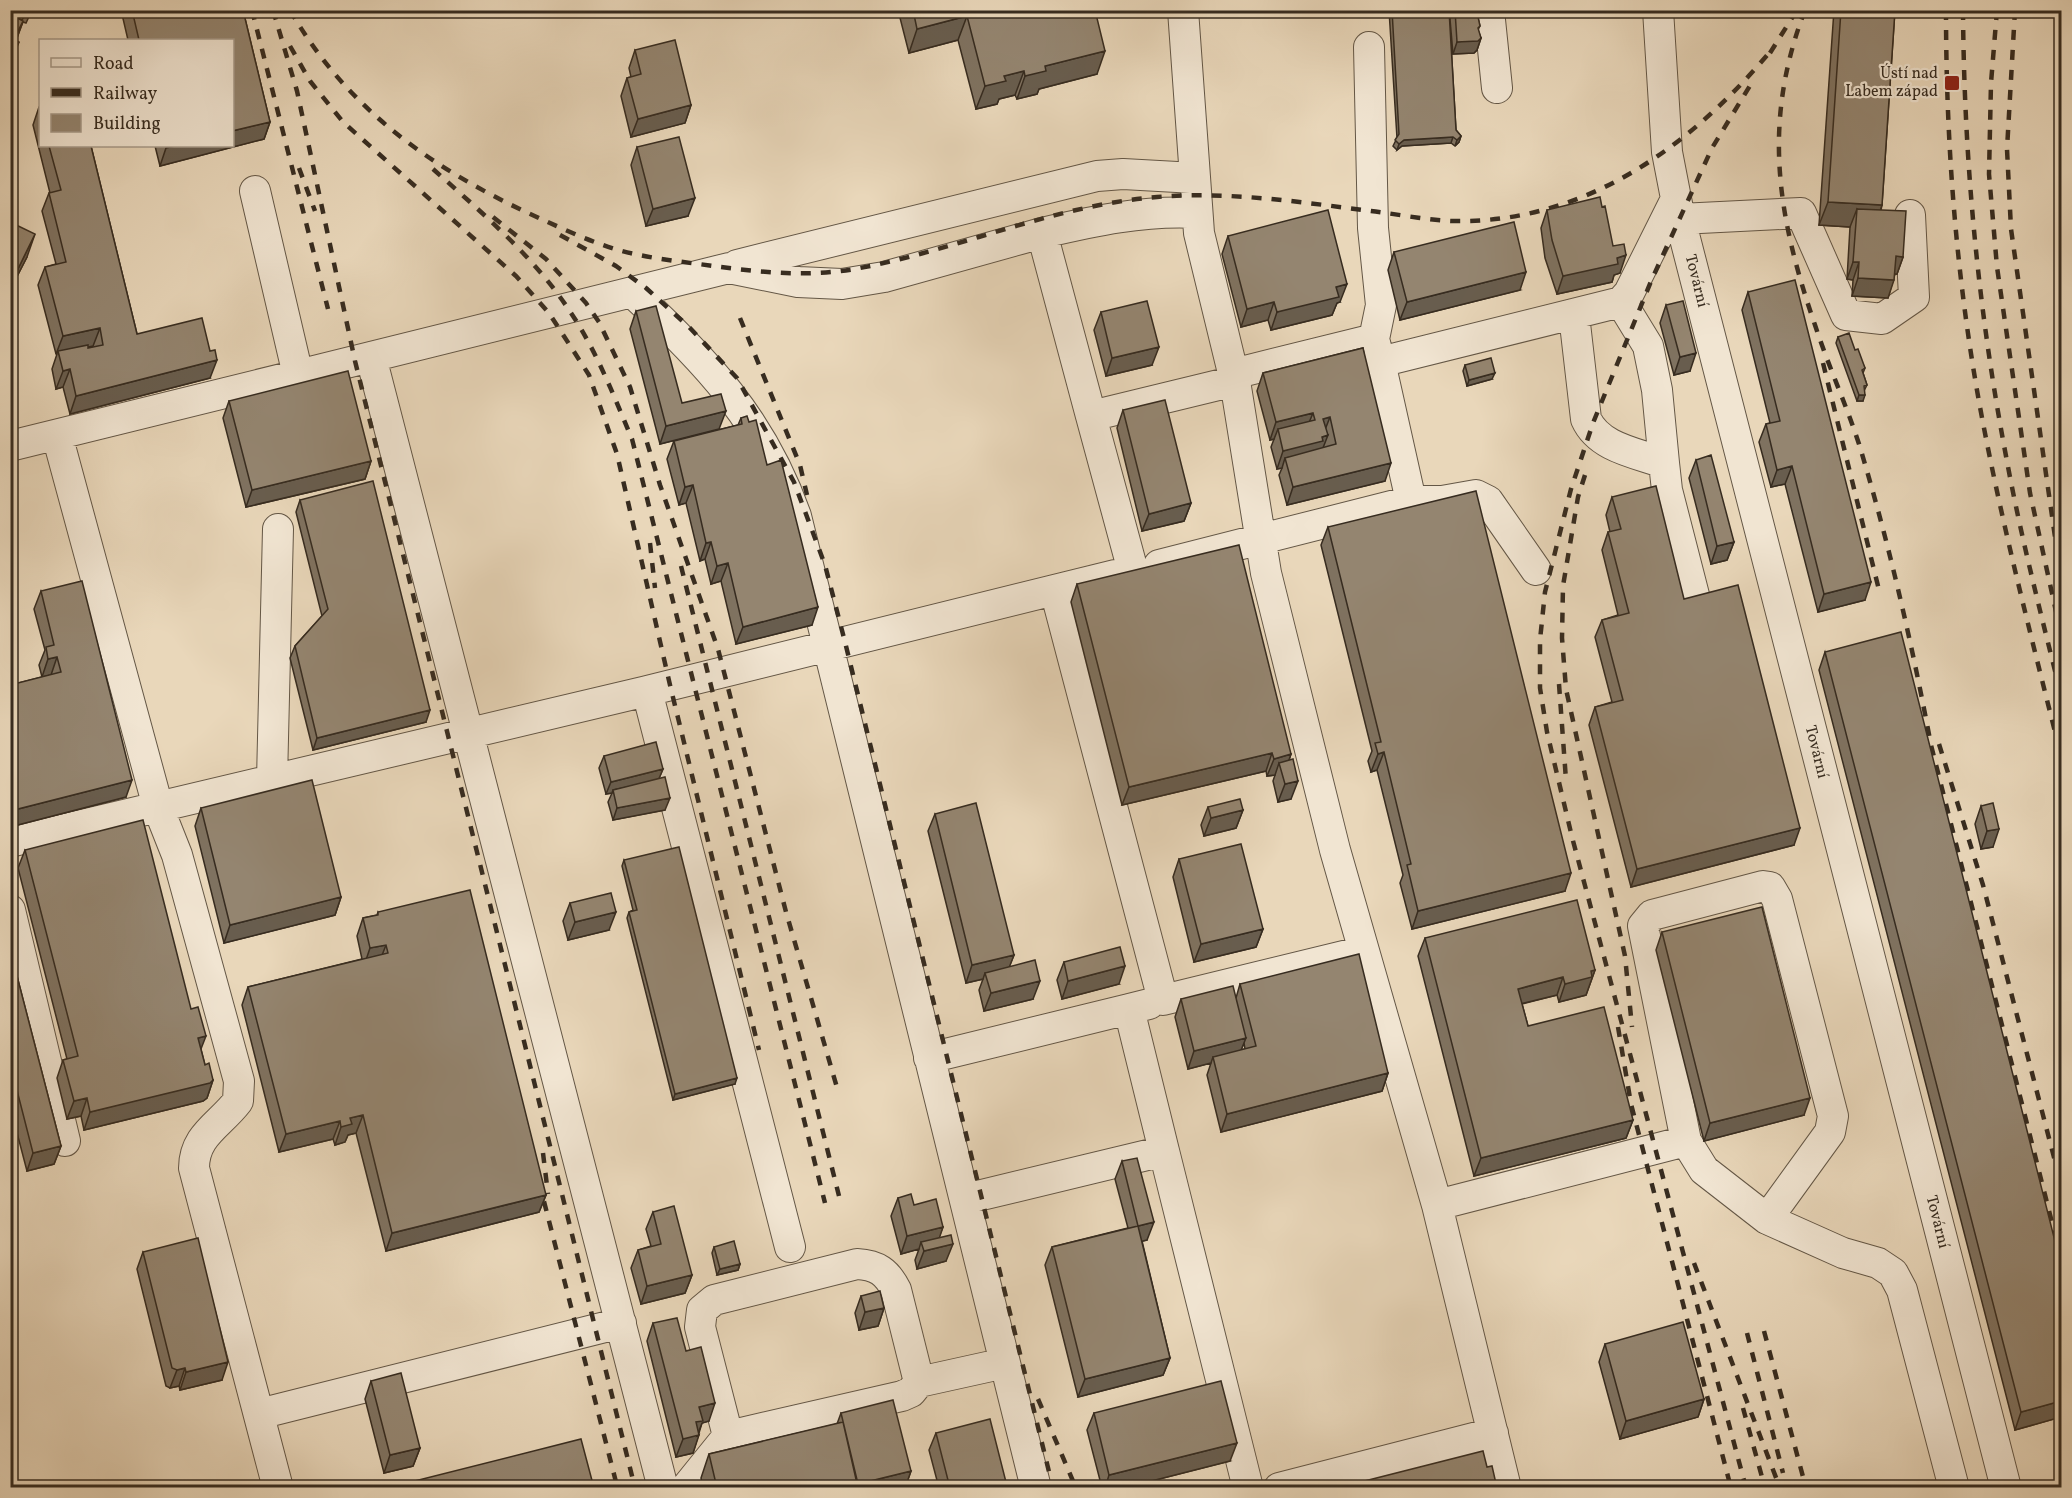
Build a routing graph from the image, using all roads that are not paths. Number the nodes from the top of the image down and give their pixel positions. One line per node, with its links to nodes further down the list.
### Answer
1 (1183, 10): 6 (street)
2 (1473, 10): 5 (street)
3 (1658, 10): 8 (street, Tovární)
4 (1369, 47): 16 (street)
5 (1497, 88)
6 (1195, 177): 9 (street); 12 (street)
7 (255, 191): 18 (street)
8 (1678, 209): 10 (street); 14 (street); 63 (street, Tovární)
9 (1197, 213): 11 (street); 19 (street)
10 (1910, 215)
11 (1042, 233): 12 (street); 20 (street)
12 (729, 268): 13 (street)
13 (632, 292): 17 (street); 31 (street)
14 (1622, 302): 15 (street); 23 (street)
15 (1574, 315): 16 (street); 23 (street)
16 (1377, 351): 19 (street); 24 (street)
17 (371, 357): 18 (street); 33 (street)
18 (298, 375): 21 (street)
19 (1234, 378): 20 (street); 26 (street)
20 (1091, 416): 28 (street)
21 (57, 435): 22 (street); 35 (street)
22 (10, 446)
23 (1664, 463): 30 (street)
24 (1411, 501): 26 (street); 27 (street)
25 (278, 529): 34 (street)
26 (1261, 539): 28 (street); 38 (street)
27 (1536, 570)
28 (1133, 571): 29 (street)
29 (1055, 590): 31 (street); 39 (street)
30 (1695, 599)
31 (828, 646): 32 (street); 41 (street)
32 (647, 691): 33 (street); 48 (street)
33 (469, 733): 34 (street); 49 (street)
34 (272, 780): 35 (street)
35 (158, 807): 36 (street); 52 (street)
36 (10, 842)
37 (10, 910): 42 (street)
38 (1364, 951): 39 (street); 46 (street)
39 (1163, 1000): 40 (street)
40 (1129, 1009): 41 (street); 44 (street)
41 (930, 1058): 45 (street)
42 (65, 1141)
43 (1686, 1141): 46 (street); 47 (street); 47 (street)
44 (1164, 1151): 45 (street); 60 (street)
45 (965, 1199): 50 (street)
46 (1437, 1205): 53 (street)
47 (1767, 1219): 62 (street)
48 (790, 1247)
49 (621, 1323): 52 (street); 57 (street)
50 (1005, 1363): 51 (street); 59 (street)
51 (919, 1382): 54 (street); 54 (street)
52 (259, 1414): 56 (street)
53 (1493, 1433): 55 (street); 61 (street)
54 (728, 1436): 58 (street)
55 (1281, 1487)
56 (278, 1488)
57 (663, 1488)
58 (686, 1488)
59 (1036, 1488)
60 (1248, 1488)
61 (1506, 1488)
62 (1954, 1488)
63 (2006, 1488)

